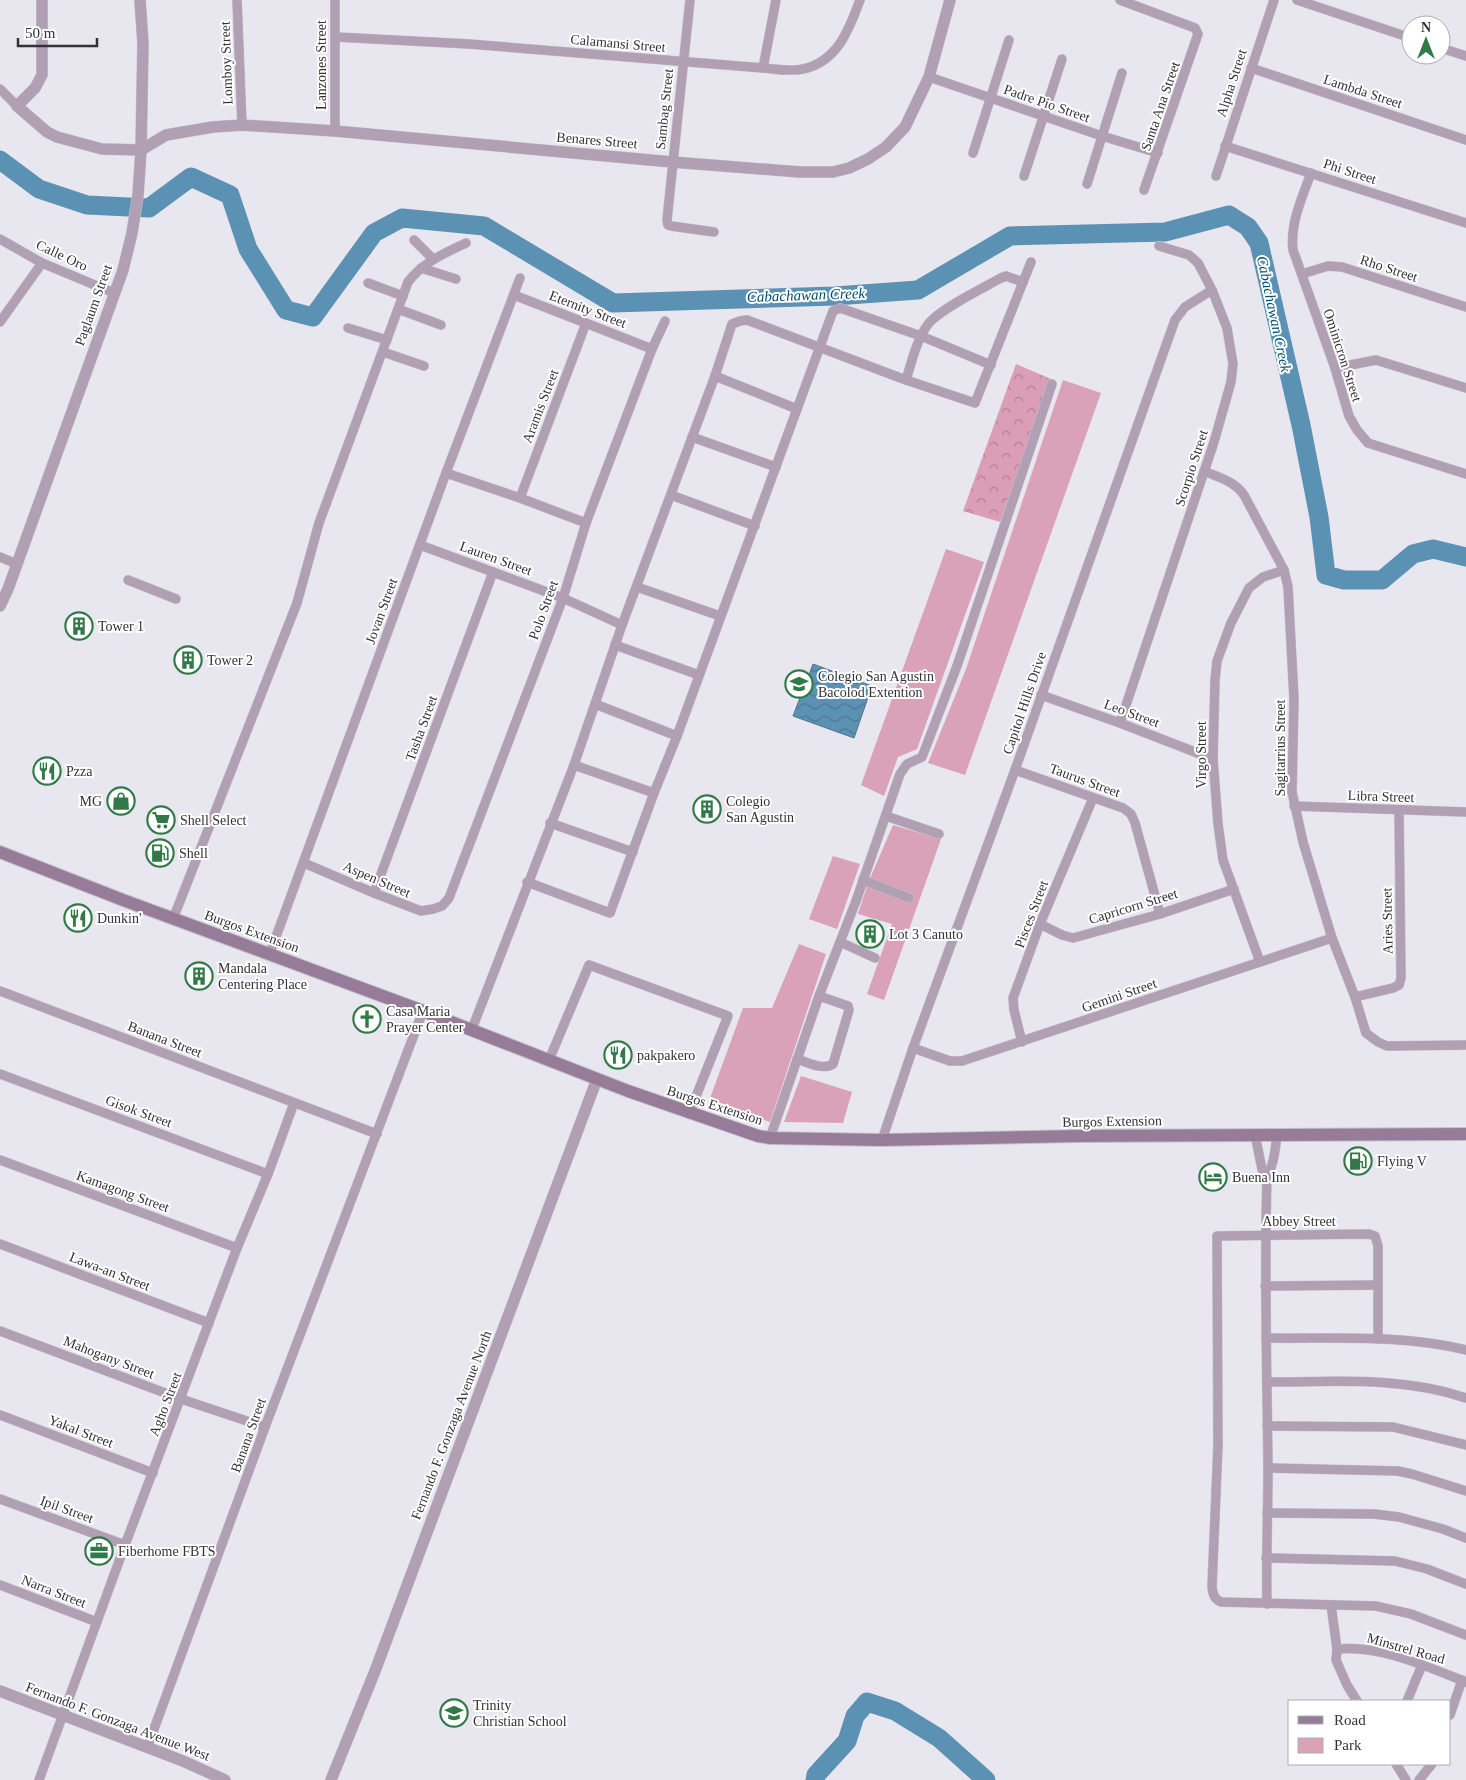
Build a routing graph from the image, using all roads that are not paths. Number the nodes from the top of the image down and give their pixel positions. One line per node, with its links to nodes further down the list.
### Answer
1 (42, 0): 25 (street)
2 (140, 0): 32 (street, Paglaum Street)
3 (238, 0): 27 (street, Lomboy Street)
4 (335, 0): 13 (street, Lanzones Street)
5 (690, 0): 18 (street, Sambag Street)
6 (776, 0): 19 (street)
7 (860, 0): 19 (street, Calamansi Street)
8 (950, 0): 22 (street, Benares Street)
9 (1120, 0): 34 (street, Santa Ana Street)
10 (1274, 0): 20 (street, Alpha Street)
11 (1297, 0): 12 (street)
12 (1401, 35)
13 (336, 37): 18 (street, Calamansi Street); 28 (street, Lanzones Street)
14 (1009, 40): 24 (street)
15 (1451, 51): 16 (street)
16 (1466, 56)
17 (1062, 59): 26 (street)
18 (683, 62): 19 (street, Calamansi Street); 35 (street, Sambag Street)
19 (763, 68)
20 (1251, 68): 30 (street, Lambda Street); 31 (street, Alpha Street)
21 (1122, 73): 29 (street)
22 (929, 77): 24 (street, Padre Pio Street); 35 (street, Benares Street)
23 (0, 89): 25 (street)
24 (990, 98): 26 (street, Padre Pio Street); 33 (street)
25 (17, 106): 32 (street)
26 (1043, 116): 29 (street, Padre Pio Street); 37 (street)
27 (242, 125): 28 (street, Benares Street); 32 (street, Benares Street)
28 (335, 130): 35 (street, Benares Street)
29 (1102, 136): 34 (street, Padre Pio Street); 39 (street)
30 (1466, 140)
31 (1225, 146): 36 (street, Phi Street); 38 (street, Alpha Street)
32 (142, 150): 57 (street, Paglaum Street)
33 (973, 153)
34 (1158, 153): 40 (street, Santa Ana Street)
35 (672, 162): 42 (street, Sambag Street)
36 (1311, 173): 41 (street, Phi Street); 51 (street, Ominicron Street)
37 (1024, 176)
38 (1216, 176)
39 (1087, 184)
40 (1144, 190)
41 (1466, 223)
42 (714, 232)
43 (0, 239): 49 (street, Calle Oro)
44 (414, 240): 47 (street)
45 (466, 243): 47 (street)
46 (1159, 246): 56 (street, Scorpio Street)
47 (433, 259): 50 (street)
48 (1031, 262): 54 (street)
49 (42, 263): 57 (street, Calle Oro); 63 (street)
50 (421, 268): 53 (street); 58 (street)
51 (1302, 274): 60 (street, Rho Street); 74 (street, Ominicron Street)
52 (520, 278): 59 (street, Jovan Street)
53 (456, 279)
54 (1023, 282): 67 (street); 72 (street)
55 (368, 283): 58 (street)
56 (1212, 290): 82 (street, Scorpio Street); 103 (street, Capitol Hills Drive)
57 (114, 292): 91 (street, Paglaum Street)
58 (403, 296): 61 (street)
59 (514, 296): 64 (street, Eternity Street); 83 (street, Jovan Street)
60 (1466, 307)
61 (398, 309): 65 (street); 68 (street)
62 (665, 320): 70 (street, Polo Street)
63 (0, 322)
64 (586, 323): 70 (street, Eternity Street); 86 (street, Aramis Street)
65 (441, 325)
66 (348, 328): 68 (street)
67 (921, 336): 69 (street); 72 (street); 76 (street)
68 (388, 340): 71 (street)
69 (820, 347): 75 (street); 76 (street); 79 (street)
70 (652, 349): 87 (street, Polo Street)
71 (383, 352): 73 (street); 128 (street)
72 (990, 364): 76 (street)
73 (424, 366)
74 (1334, 368): 78 (street); 84 (street, Ominicron Street)
75 (715, 376): 79 (street); 80 (street)
76 (906, 380)
77 (1052, 384): 115 (street)
78 (1466, 388)
79 (797, 409): 81 (street)
80 (692, 437): 81 (street); 85 (street)
81 (776, 467): 88 (street)
82 (1204, 471): 92 (street, Sagitarrius Street); 105 (street, Scorpio Street)
83 (446, 473): 86 (street); 89 (street, Jovan Street)
84 (1466, 474)
85 (671, 495): 88 (street); 95 (street)
86 (520, 498): 87 (street)
87 (586, 523): 96 (street, Polo Street)
88 (755, 526): 99 (street)
89 (420, 545): 93 (street, Lauren Street); 120 (street, Jovan Street)
90 (0, 557): 91 (street)
91 (17, 564): 98 (street, Paglaum Street)
92 (1284, 570): 107 (street, Virgo Street); 112 (street, Sagitarrius Street)
93 (493, 572): 96 (street, Lauren Street); 124 (street, Tasha Street)
94 (128, 580): 97 (street)
95 (637, 587): 99 (street); 100 (street)
96 (563, 598): 100 (street, Lauren Street); 126 (street, Polo Street)
97 (176, 599)
98 (0, 606)
99 (720, 616): 102 (street)
100 (622, 625): 101 (street)
101 (615, 645): 102 (street); 104 (street)
102 (699, 675): 106 (street)
103 (1041, 695): 105 (street, Leo Street); 109 (street, Capitol Hills Drive)
104 (595, 704): 106 (street); 108 (street)
105 (1120, 723): 107 (street, Leo Street)
106 (677, 736): 110 (street)
107 (1213, 759): 123 (street, Virgo Street)
108 (574, 765): 110 (street); 116 (street)
109 (1015, 770): 111 (street, Taurus Street); 142 (street, Capitol Hills Drive)
110 (654, 793): 119 (street)
111 (1093, 798): 127 (street, Taurus Street); 129 (street, Pisces Street)
112 (1294, 806): 113 (street, Libra Street); 130 (street, Sagitarrius Street)
113 (1399, 811): 114 (street, Libra Street); 137 (street, Aries Street)
114 (1466, 812)
115 (886, 816): 117 (street); 121 (street)
116 (550, 824): 119 (street); 122 (street)
117 (939, 834)
118 (0, 852): 128 (main road, Burgos Extension)
119 (633, 852): 122 (street)
120 (304, 863): 124 (street, Aspen Street); 132 (street, Jovan Street)
121 (863, 880): 125 (street); 131 (street)
122 (527, 882): 139 (street)
123 (1234, 889): 127 (street, Capricorn Street); 134 (street, Virgo Street)
124 (374, 893): 126 (street, Aspen Street)
125 (909, 898)
126 (442, 906)
127 (1160, 914): 129 (street, Capricorn Street)
128 (173, 919): 132 (main road, Burgos Extension)
129 (1040, 924): 140 (street, Pisces Street)
130 (1332, 938): 134 (street, Gemini Street); 137 (street, Sagitarrius Street)
131 (840, 942): 133 (street); 136 (street)
132 (270, 953): 138 (main road, Burgos Extension)
133 (875, 958)
134 (1260, 962): 140 (street, Gemini Street)
135 (0, 991): 147 (street, Banana Street)
136 (819, 996): 143 (street); 143 (street)
137 (1355, 997): 141 (street, Sagitarrius Street)
138 (423, 1010): 139 (main road, Burgos Extension); 149 (street, Banana Street)
139 (472, 1029): 144 (main road, Burgos Extension)
140 (1022, 1042): 142 (street, Gemini Street)
141 (1466, 1044)
142 (913, 1048): 154 (street, Capitol Hills Drive)
143 (797, 1059): 153 (street)
144 (549, 1060): 146 (main road, Burgos Extension); 148 (street)
145 (0, 1074): 156 (street, Gisok Street)
146 (598, 1079): 148 (main road, Burgos Extension); 202 (street, Fernando F. Gonzaga Avenue North)
147 (294, 1102): 149 (street, Banana Street); 156 (street, Agho Street)
148 (689, 1114): 153 (main road, Burgos Extension)
149 (377, 1134): 173 (street, Banana Street)
150 (1466, 1134): 152 (main road, Burgos Extension)
151 (1255, 1135): 152 (main road, Burgos Extension); 154 (main road, Burgos Extension); 157 (street)
152 (1278, 1135): 157 (street)
153 (770, 1138): 154 (main road, Burgos Extension)
154 (882, 1140)
155 (0, 1160): 160 (street, Kamagong Street)
156 (268, 1174): 160 (street, Agho Street)
157 (1267, 1177): 158 (street)
158 (1265, 1234): 161 (street, Abbey Street); 162 (street); 185 (street, Abbey Street)
159 (0, 1244): 163 (street, Lawa-an Street)
160 (237, 1248): 163 (street, Agho Street)
161 (1378, 1285): 162 (street); 166 (street)
162 (1265, 1286): 165 (street)
163 (209, 1323): 170 (street, Agho Street)
164 (0, 1331): 170 (street, Mahogany Street)
165 (1266, 1338): 166 (street); 168 (street)
166 (1378, 1339): 167 (street)
167 (1466, 1350)
168 (1267, 1382): 169 (street); 172 (street)
169 (1466, 1398)
170 (181, 1400): 173 (street, Mahogany Street); 176 (street, Agho Street)
171 (0, 1415): 176 (street, Yakal Street)
172 (1267, 1426): 174 (street); 175 (street)
173 (265, 1427): 197 (street, Banana Street)
174 (1466, 1445)
175 (1268, 1468): 177 (street); 179 (street)
176 (153, 1473): 181 (street, Agho Street)
177 (1466, 1491)
178 (0, 1499): 181 (street, Ipil Street)
179 (1267, 1513): 180 (street); 182 (street)
180 (1466, 1538)
181 (125, 1546): 187 (street, Agho Street)
182 (1266, 1558): 183 (street); 185 (street)
183 (1466, 1584)
184 (0, 1585): 187 (street, Narra Street)
185 (1267, 1604): 186 (street)
186 (1330, 1605): 188 (street); 189 (street)
187 (97, 1622): 196 (street, Agho Street)
188 (1466, 1635)
189 (1337, 1649): 190 (street, Minstrel Road); 193 (street)
190 (1422, 1665): 191 (street, Minstrel Road); 194 (street)
191 (1464, 1681): 195 (street)
192 (0, 1691): 196 (street, Fernando F. Gonzaga Avenue West)
193 (1356, 1700)
194 (1407, 1700)
195 (1451, 1714)
196 (63, 1716): 197 (street, Fernando F. Gonzaga Avenue West); 200 (street, Agho Street)
197 (147, 1748): 201 (street, Fernando F. Gonzaga Avenue West)
198 (1397, 1765): 203 (street)
199 (1431, 1765): 204 (street)
200 (39, 1780)
201 (225, 1780)
202 (331, 1780)
203 (1406, 1780)
204 (1419, 1780)

